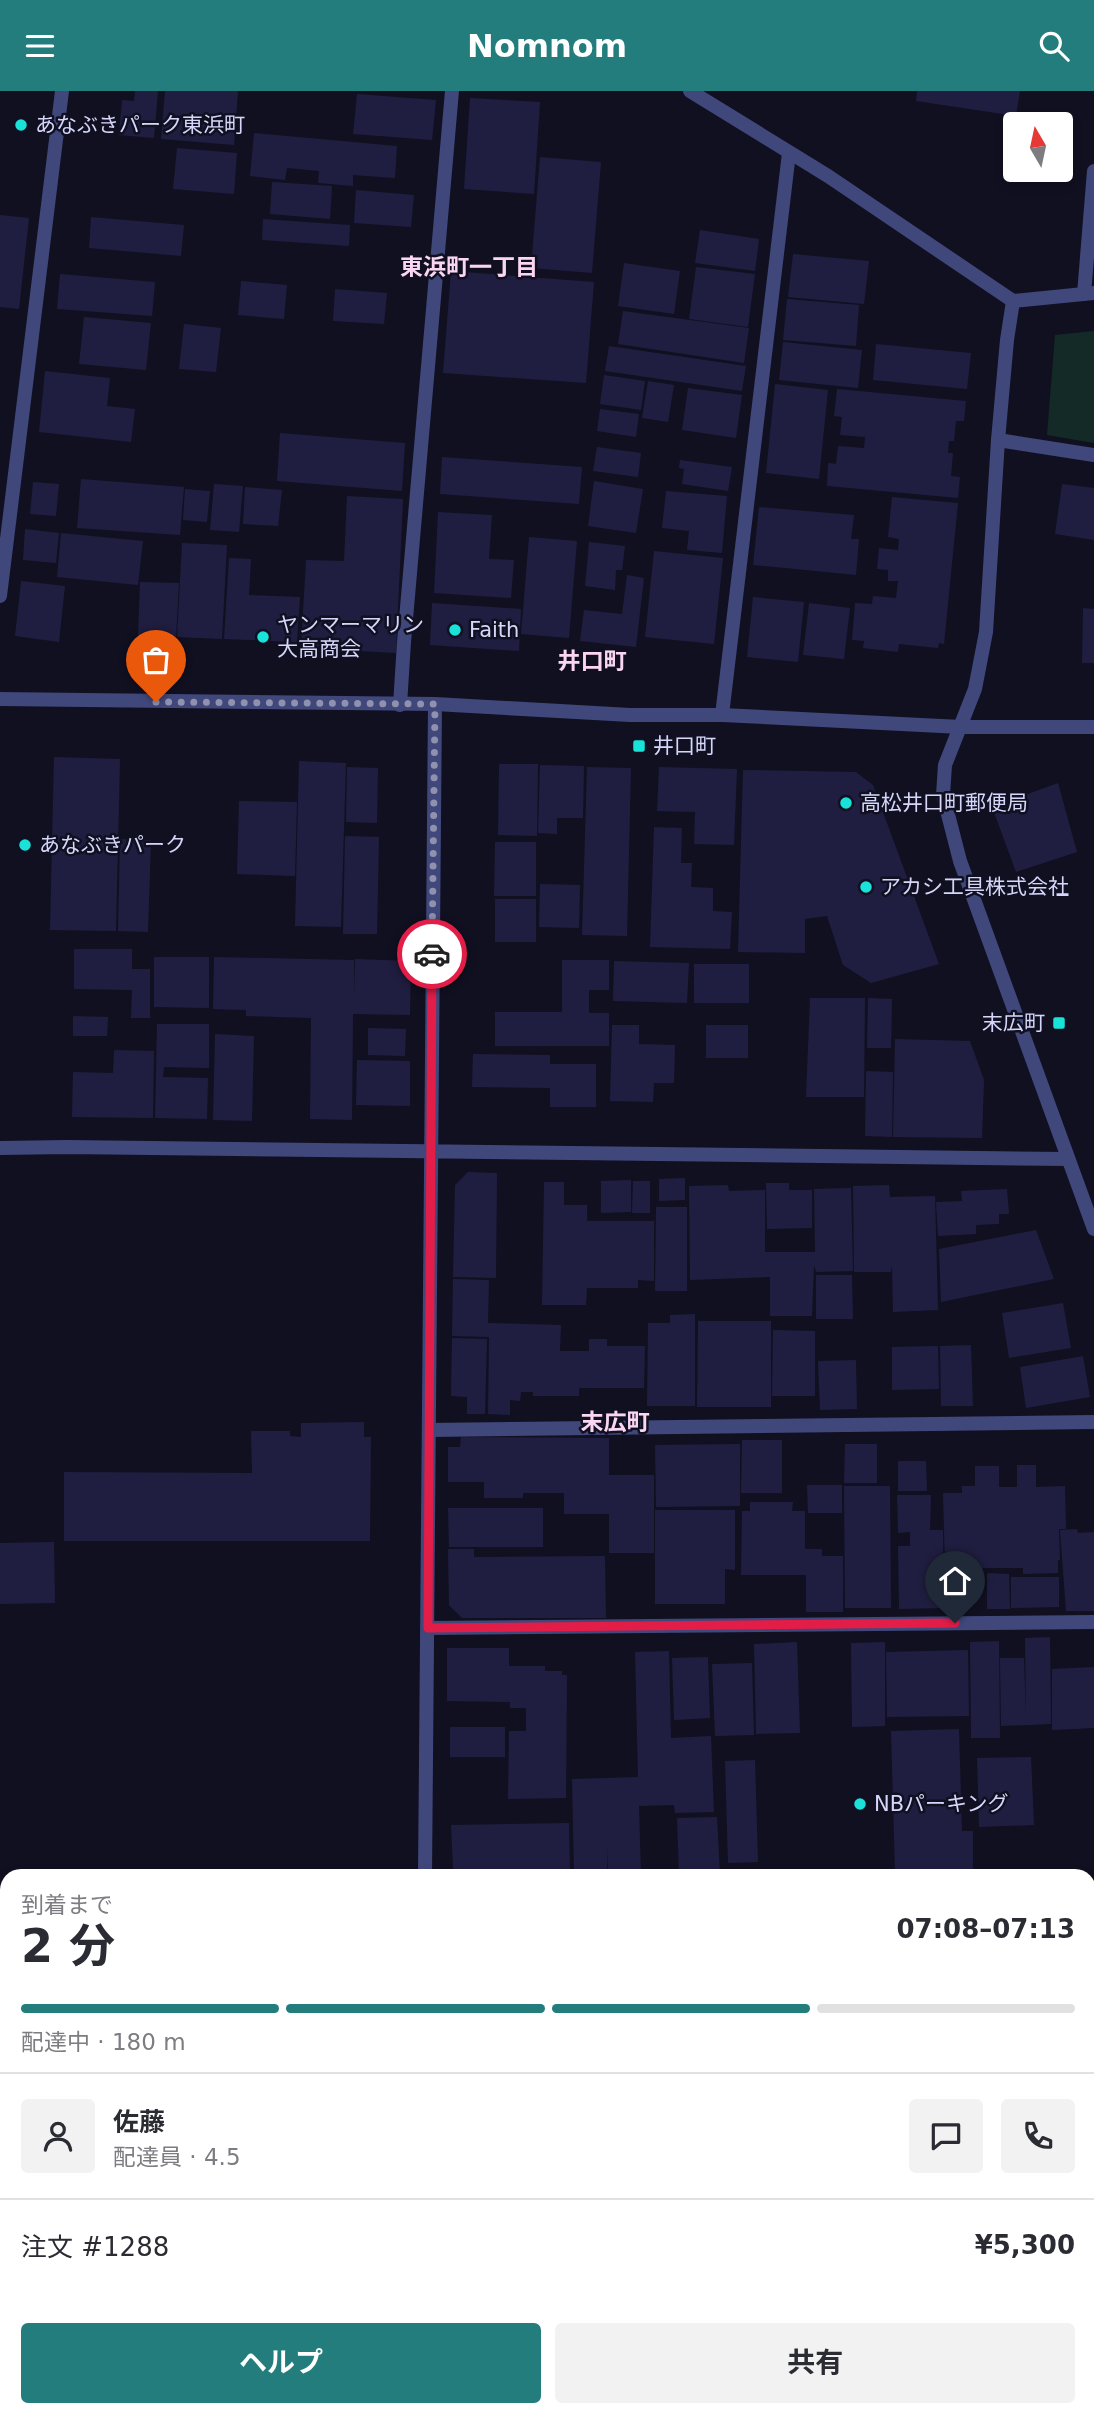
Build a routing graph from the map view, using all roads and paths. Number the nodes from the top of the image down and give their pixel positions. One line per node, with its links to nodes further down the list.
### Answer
1 (62, 91): 10 (street)
2 (452, 91): 13 (street)
3 (693, 92): 4 (street)
4 (789, 153): 7 (street); 14 (street)
5 (1094, 171): 6 (street)
6 (1089, 294): 7 (street)
7 (1013, 301): 8 (street)
8 (998, 440): 9 (street); 15 (street)
9 (1094, 455)
10 (0, 596)
11 (0, 699): 13 (street)
12 (435, 704): 13 (street); 14 (street); 18 (street)
13 (400, 705)
14 (722, 715): 15 (street)
15 (961, 727): 16 (street); 19 (street)
16 (1094, 727)
17 (0, 1148): 18 (street)
18 (432, 1151): 19 (street); 22 (street)
19 (1068, 1159): 20 (street)
20 (1094, 1229)
21 (1094, 1422): 22 (street)
22 (429, 1430): 24 (street)
23 (1094, 1622): 24 (street)
24 (428, 1628): 25 (street)
25 (425, 1869)

